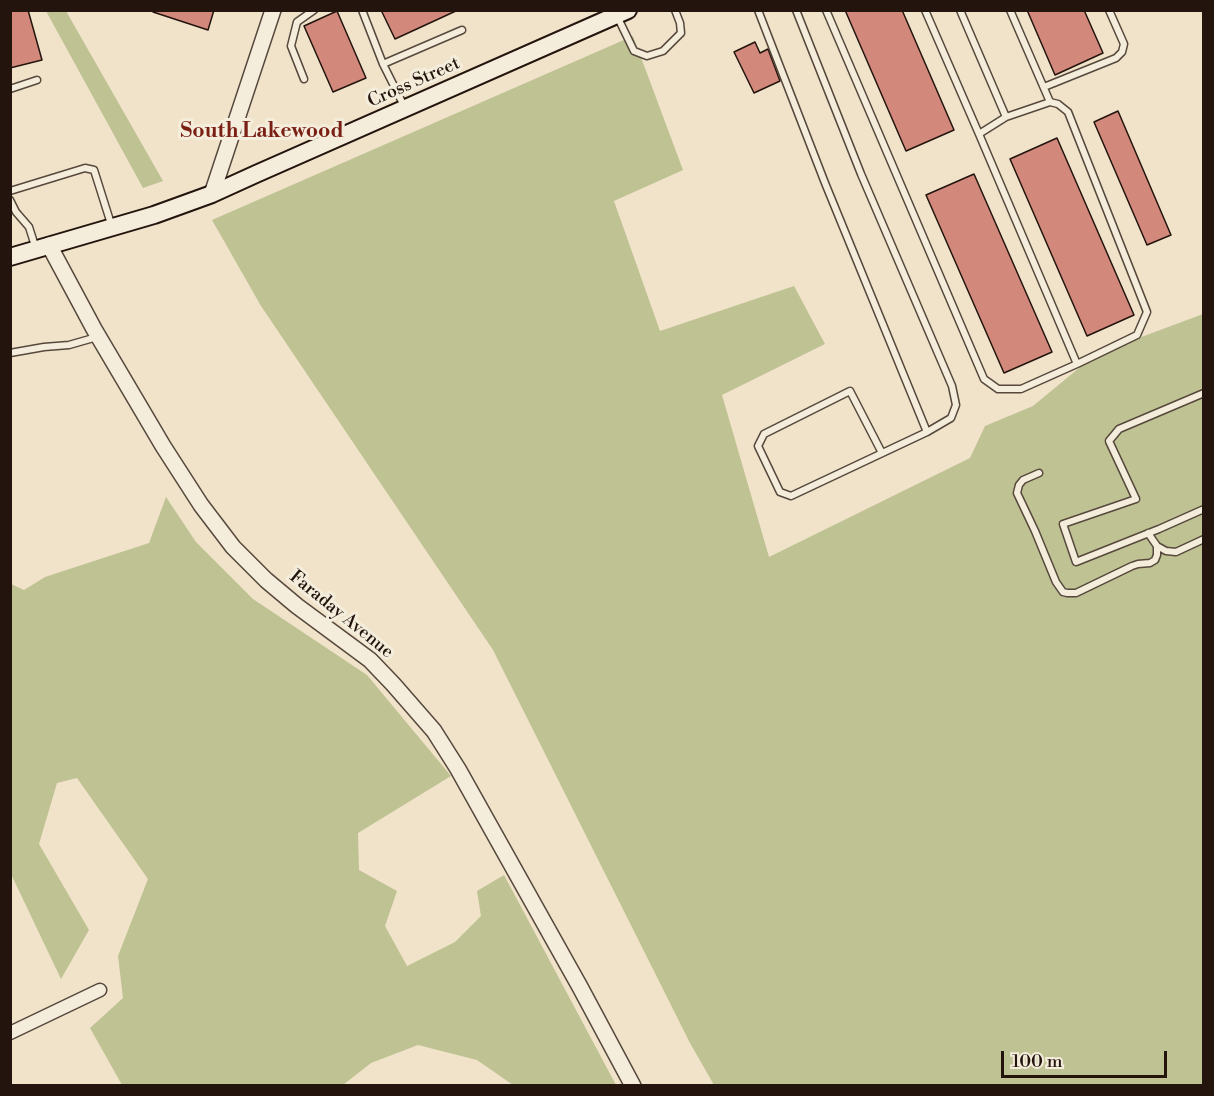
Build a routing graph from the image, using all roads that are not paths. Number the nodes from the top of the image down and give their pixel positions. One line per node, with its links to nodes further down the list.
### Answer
1 (273, 10): 24 (street)
2 (314, 10): 15 (lane)
3 (362, 10): 14 (lane)
4 (675, 10): 12 (lane)
5 (758, 10): 33 (lane)
6 (795, 10): 33 (lane)
7 (826, 10): 31 (lane)
8 (925, 10): 22 (lane)
9 (960, 10): 21 (lane)
10 (1010, 10): 17 (lane)
11 (1109, 10): 17 (lane)
12 (623, 12): 20 (main road, Cross Street)
13 (462, 30): 14 (lane)
14 (384, 64): 20 (lane)
15 (304, 79)
16 (37, 80): 18 (lane)
17 (1044, 87): 19 (lane)
18 (10, 89)
19 (1050, 102): 21 (lane); 31 (lane)
20 (405, 108): 24 (main road, Cross Street)
21 (1006, 117): 22 (lane)
22 (979, 134): 31 (lane)
23 (10, 191): 26 (lane)
24 (212, 194): 26 (main road, Cross Street)
25 (10, 200): 27 (lane)
26 (112, 228): 27 (main road, Cross Street)
27 (43, 247): 28 (main road, Cross Street); 29 (street, Faraday Avenue)
28 (10, 257)
29 (98, 337): 30 (lane); 42 (street, Faraday Avenue)
30 (10, 353)
31 (1077, 364)
32 (1203, 393): 37 (lane)
33 (927, 432): 34 (lane)
34 (882, 453): 34 (lane)
35 (1039, 473): 39 (lane)
36 (1203, 509): 37 (lane)
37 (1148, 534): 39 (lane)
38 (1203, 539): 39 (lane)
39 (1157, 546)
40 (100, 990): 41 (street)
41 (10, 1033)
42 (633, 1086)

